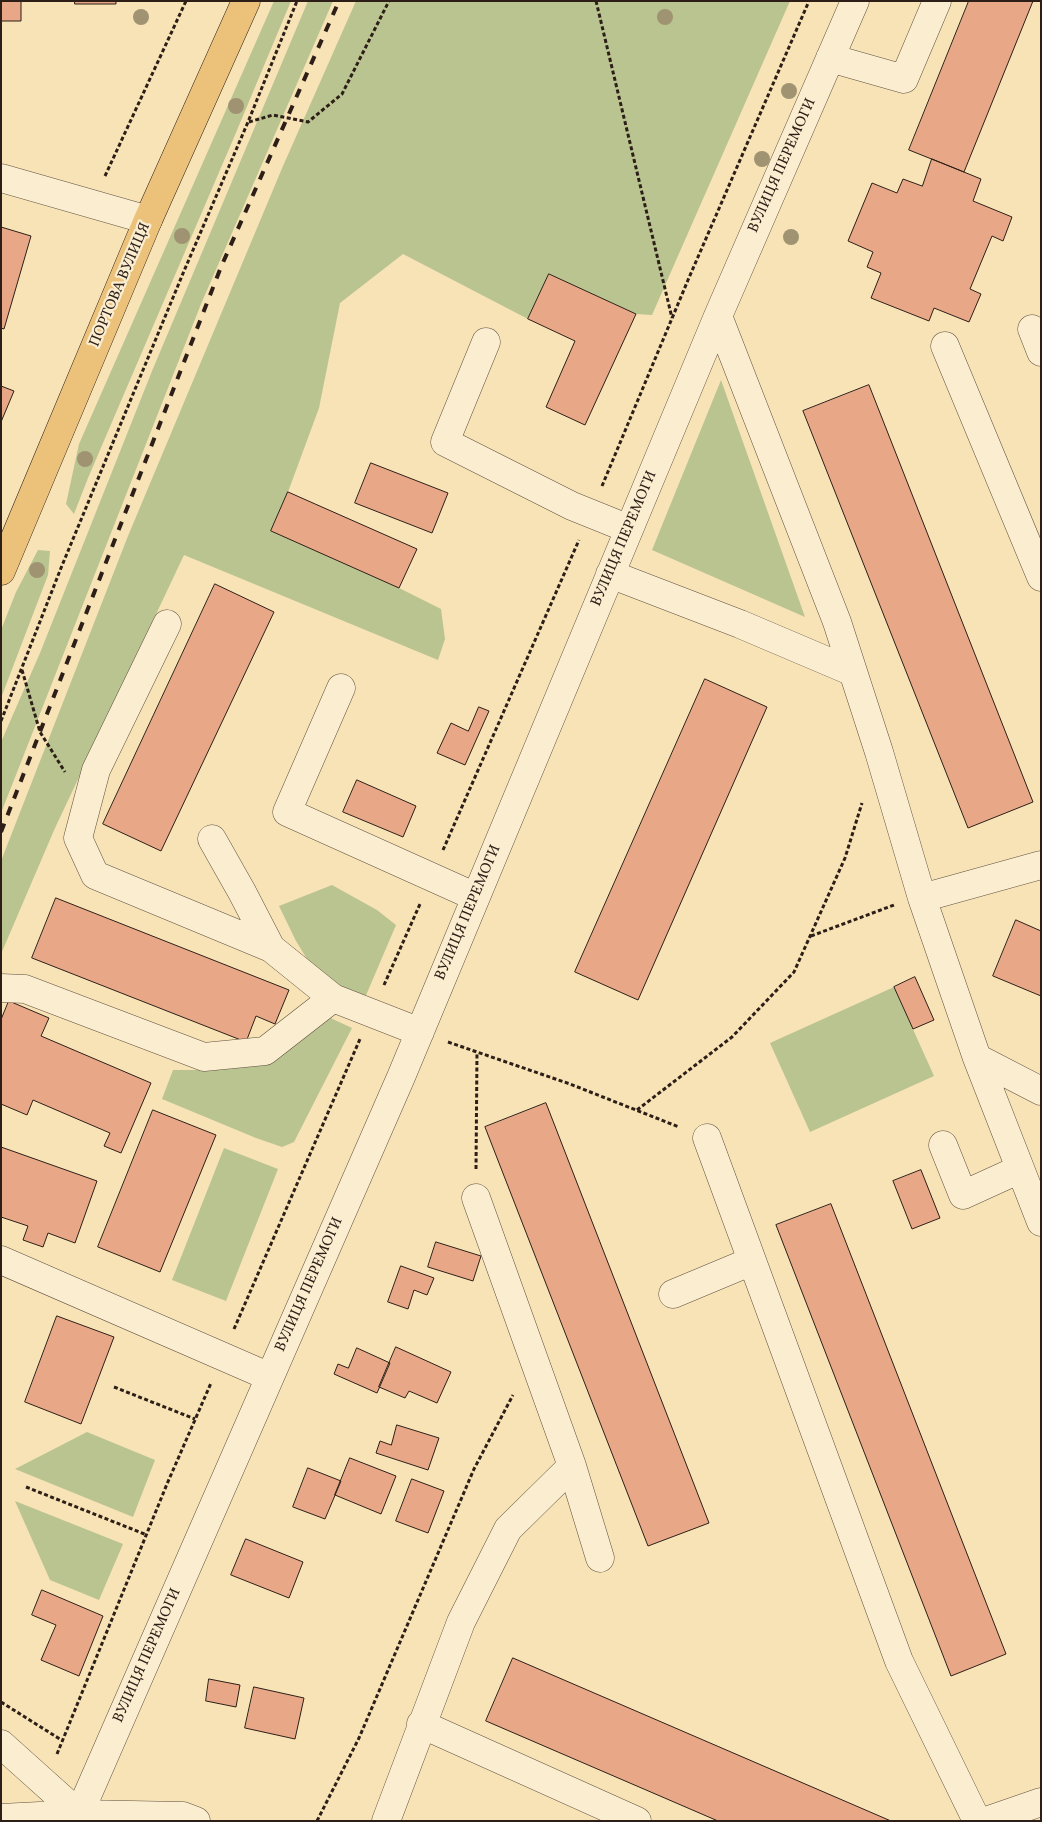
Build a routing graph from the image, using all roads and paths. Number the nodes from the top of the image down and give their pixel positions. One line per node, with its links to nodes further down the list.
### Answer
1 (186, 1): 11 (path)
2 (246, 1): 12 (main road, ПОРТОВА ВУЛИЦЯ)
3 (296, 1): 9 (path)
4 (389, 1): 9 (path)
5 (596, 1): 14 (path)
6 (855, 1): 8 (street, ВУЛИЦЯ ПЕРЕМОГИ)
7 (936, 1): 8 (street)
8 (830, 58): 13 (street, ВУЛИЦЯ ПЕРЕМОГИ)
9 (248, 122): 22 (path)
10 (1, 178): 11 (street)
11 (92, 204): 12 (street)
12 (148, 220): 18 (main road, ПОРТОВА ВУЛИЦЯ)
13 (718, 316): 17 (street, ВУЛИЦЯ ПЕРЕМОГИ); 23 (street)
14 (672, 318)
15 (486, 342): 17 (street)
16 (945, 346): 20 (street)
17 (630, 529): 19 (street, ВУЛИЦЯ ПЕРЕМОГИ)
18 (1, 571)
19 (610, 574): 23 (street); 30 (street, ВУЛИЦЯ ПЕРЕМОГИ)
20 (1041, 577)
21 (167, 624): 27 (street)
22 (22, 670): 25 (path); 27 (path)
23 (853, 672): 31 (street)
24 (341, 688): 30 (street)
25 (1, 721)
26 (864, 796): 32 (path)
27 (87, 803): 33 (street)
28 (212, 839): 33 (street)
29 (1041, 866): 31 (street)
30 (476, 897): 36 (street, ВУЛИЦЯ ПЕРЕМОГИ)
31 (922, 898): 32 (path); 38 (street)
32 (810, 936): 40 (path)
33 (271, 948): 35 (street)
34 (1, 988): 35 (street)
35 (333, 998): 36 (street)
36 (420, 1032): 37 (path); 50 (street, ВУЛИЦЯ ПЕРЕМОГИ)
37 (477, 1052): 40 (path); 44 (path)
38 (978, 1058): 39 (street); 43 (street)
39 (1041, 1091)
40 (637, 1110): 41 (path)
41 (707, 1138): 47 (street)
42 (943, 1146): 43 (street)
43 (1020, 1169): 45 (street)
44 (476, 1198): 49 (street)
45 (1041, 1222)
46 (1, 1260): 50 (street)
47 (752, 1261): 48 (street); 69 (street)
48 (674, 1294)
49 (533, 1357): 53 (street); 66 (path)
50 (270, 1377): 62 (street, ВУЛИЦЯ ПЕРЕМОГИ)
51 (114, 1387): 52 (path)
52 (195, 1419)
53 (572, 1466): 56 (street); 58 (street)
54 (26, 1487): 55 (path)
55 (146, 1535)
56 (600, 1558)
57 (1, 1702): 59 (path)
58 (422, 1724): 67 (street); 68 (street)
59 (63, 1740)
60 (1, 1744): 62 (street)
61 (1041, 1802): 70 (street)
62 (77, 1817): 63 (street); 64 (street)
63 (1, 1818)
64 (138, 1818): 65 (street)
65 (196, 1821)
66 (317, 1821)
67 (386, 1821)
68 (637, 1821)
69 (977, 1821)
70 (986, 1821)

